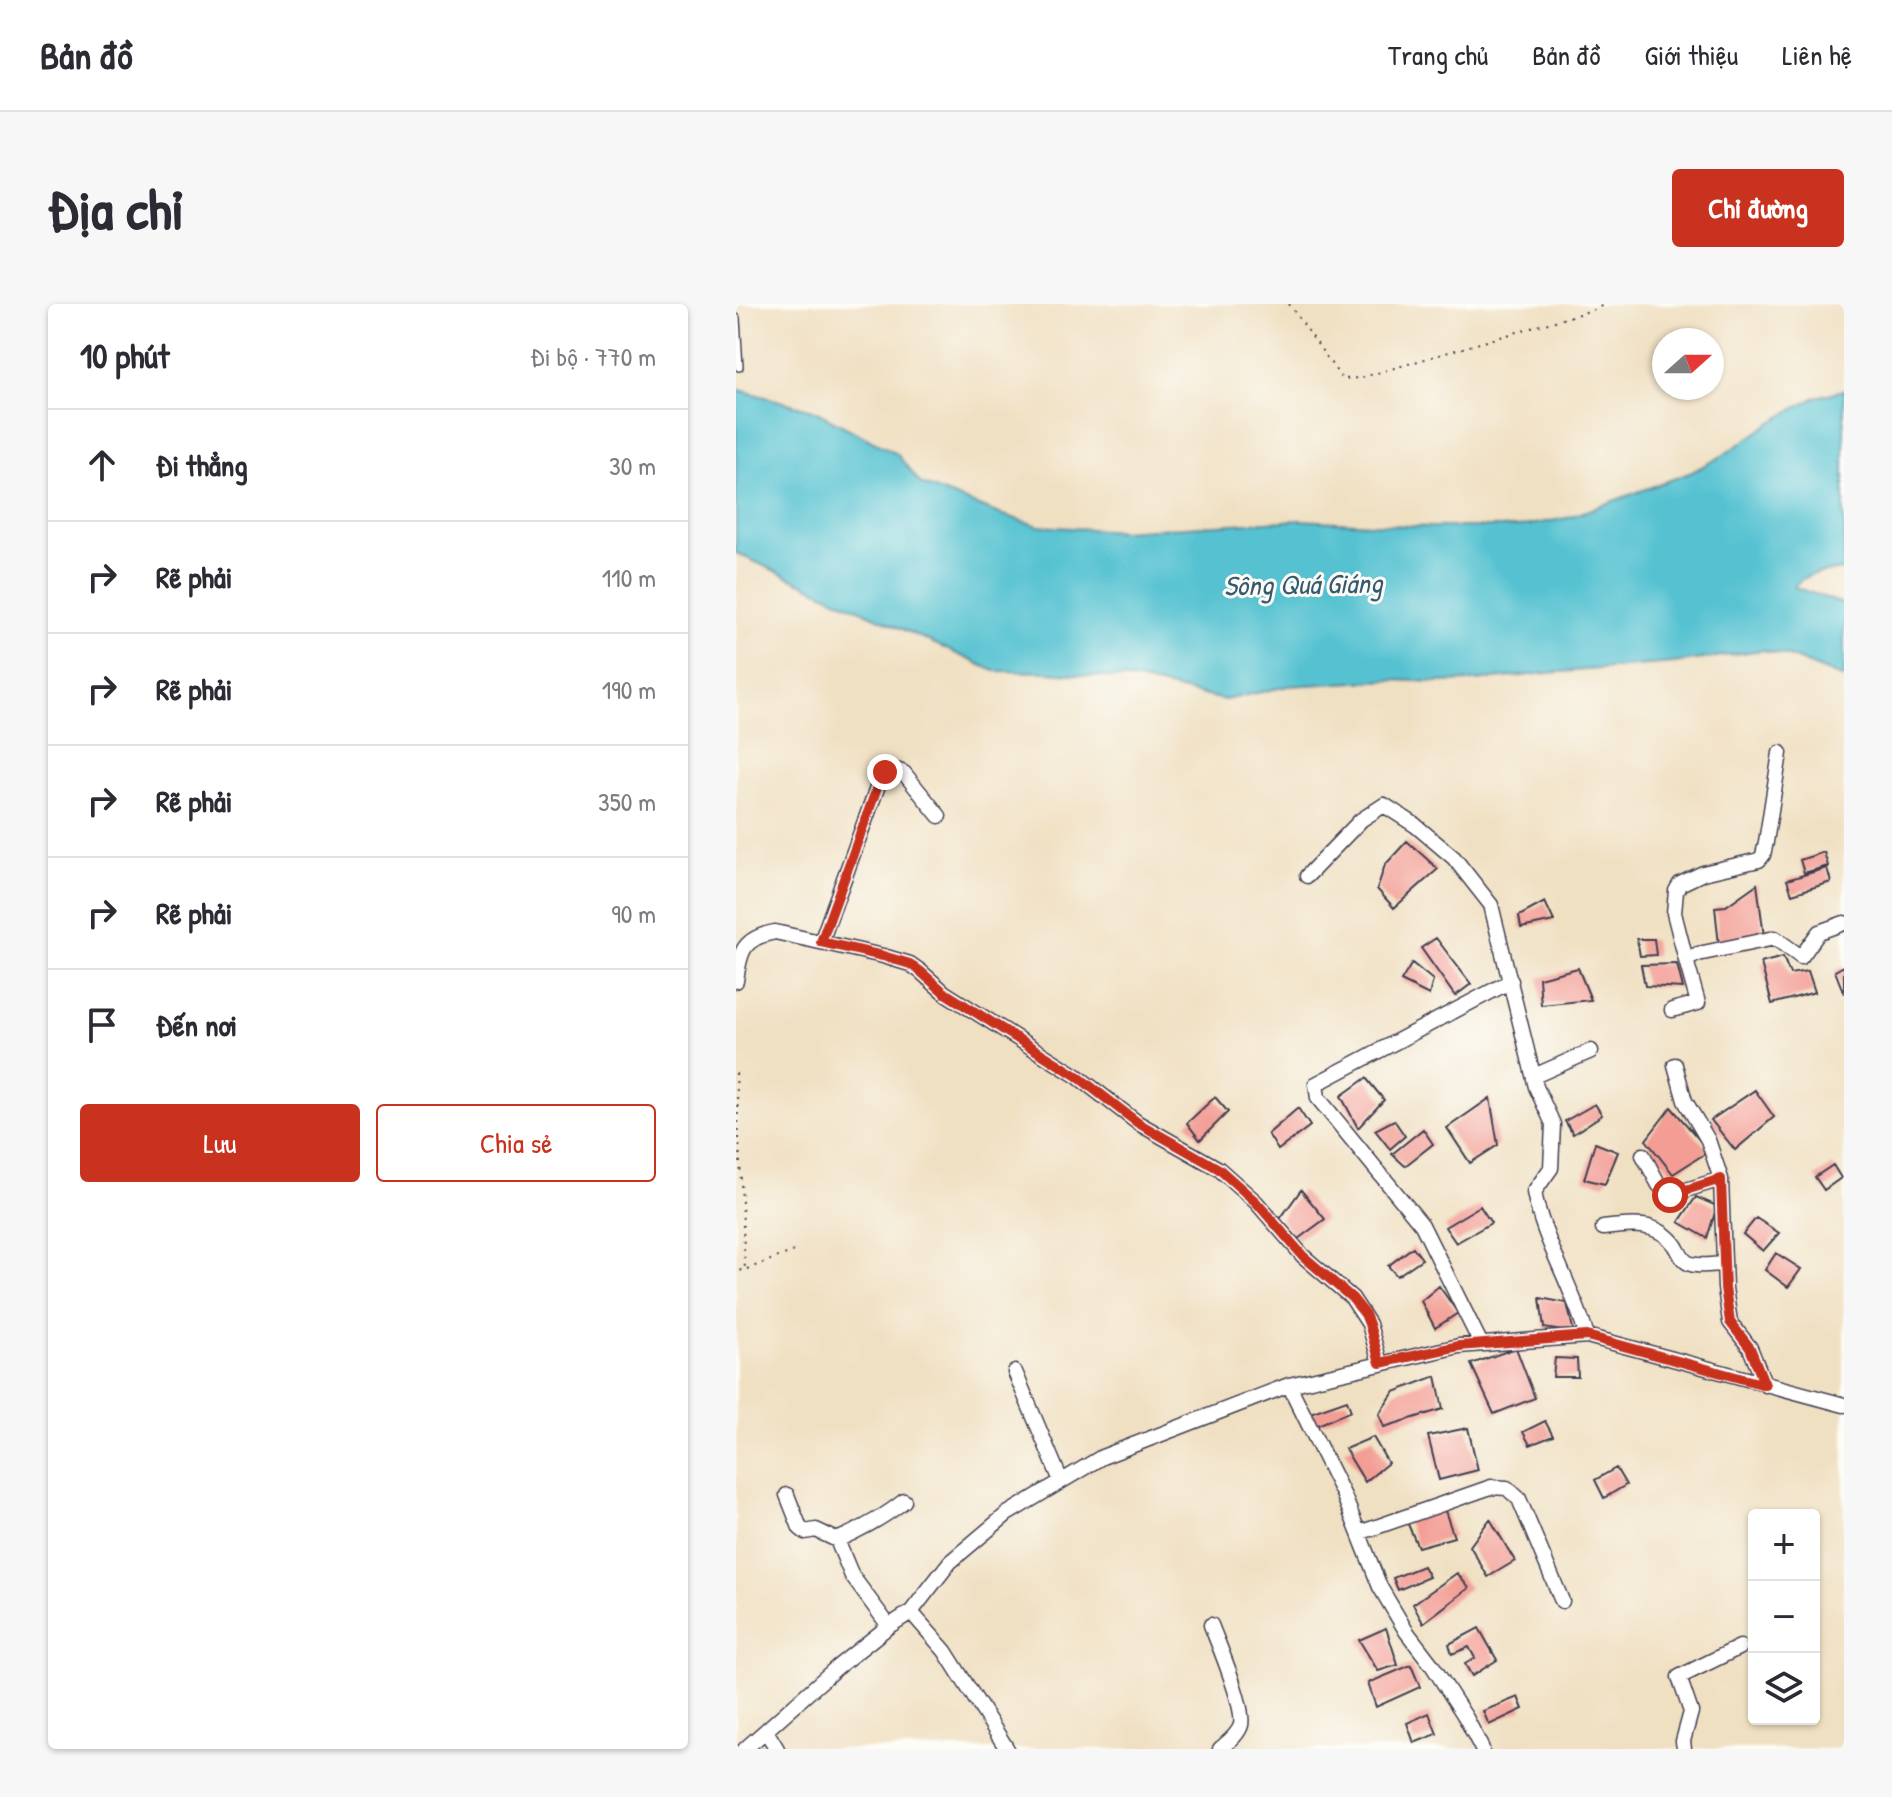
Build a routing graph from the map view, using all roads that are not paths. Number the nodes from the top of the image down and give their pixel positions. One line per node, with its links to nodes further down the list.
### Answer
1 (736, 318): 2 (lane)
2 (739, 367)
3 (1780, 753): 8 (street)
4 (939, 816): 7 (street)
5 (1307, 876): 10 (street)
6 (1844, 923): 8 (street)
7 (821, 942): 9 (street); 21 (street)
8 (1686, 960): 11 (street)
9 (736, 981)
10 (1511, 981): 14 (street); 20 (street)
11 (1672, 1010)
12 (1591, 1051): 14 (street)
13 (1675, 1065): 16 (street)
14 (1534, 1076): 19 (street)
15 (1643, 1155): 16 (street)
16 (1721, 1179): 18 (street)
17 (1603, 1228): 18 (street)
18 (1724, 1264): 24 (street)
19 (1587, 1336): 20 (street); 24 (street)
20 (1481, 1344): 21 (street)
21 (1380, 1363): 23 (street)
22 (1015, 1372): 26 (street)
23 (1289, 1385): 26 (street); 29 (street)
24 (1765, 1385): 25 (street)
25 (1844, 1405)
26 (1061, 1481): 32 (street)
27 (787, 1495): 30 (street)
28 (904, 1501): 30 (street)
29 (1359, 1533): 31 (street); 41 (street)
30 (837, 1540): 34 (street)
31 (1562, 1601)
32 (911, 1612): 34 (street); 39 (street)
33 (1211, 1625): 40 (street)
34 (889, 1626): 36 (street)
35 (1740, 1647): 42 (street)
36 (766, 1731): 37 (street); 38 (street)
37 (745, 1749)
38 (777, 1749)
39 (1007, 1749)
40 (1220, 1749)
41 (1482, 1749)
42 (1684, 1749)

